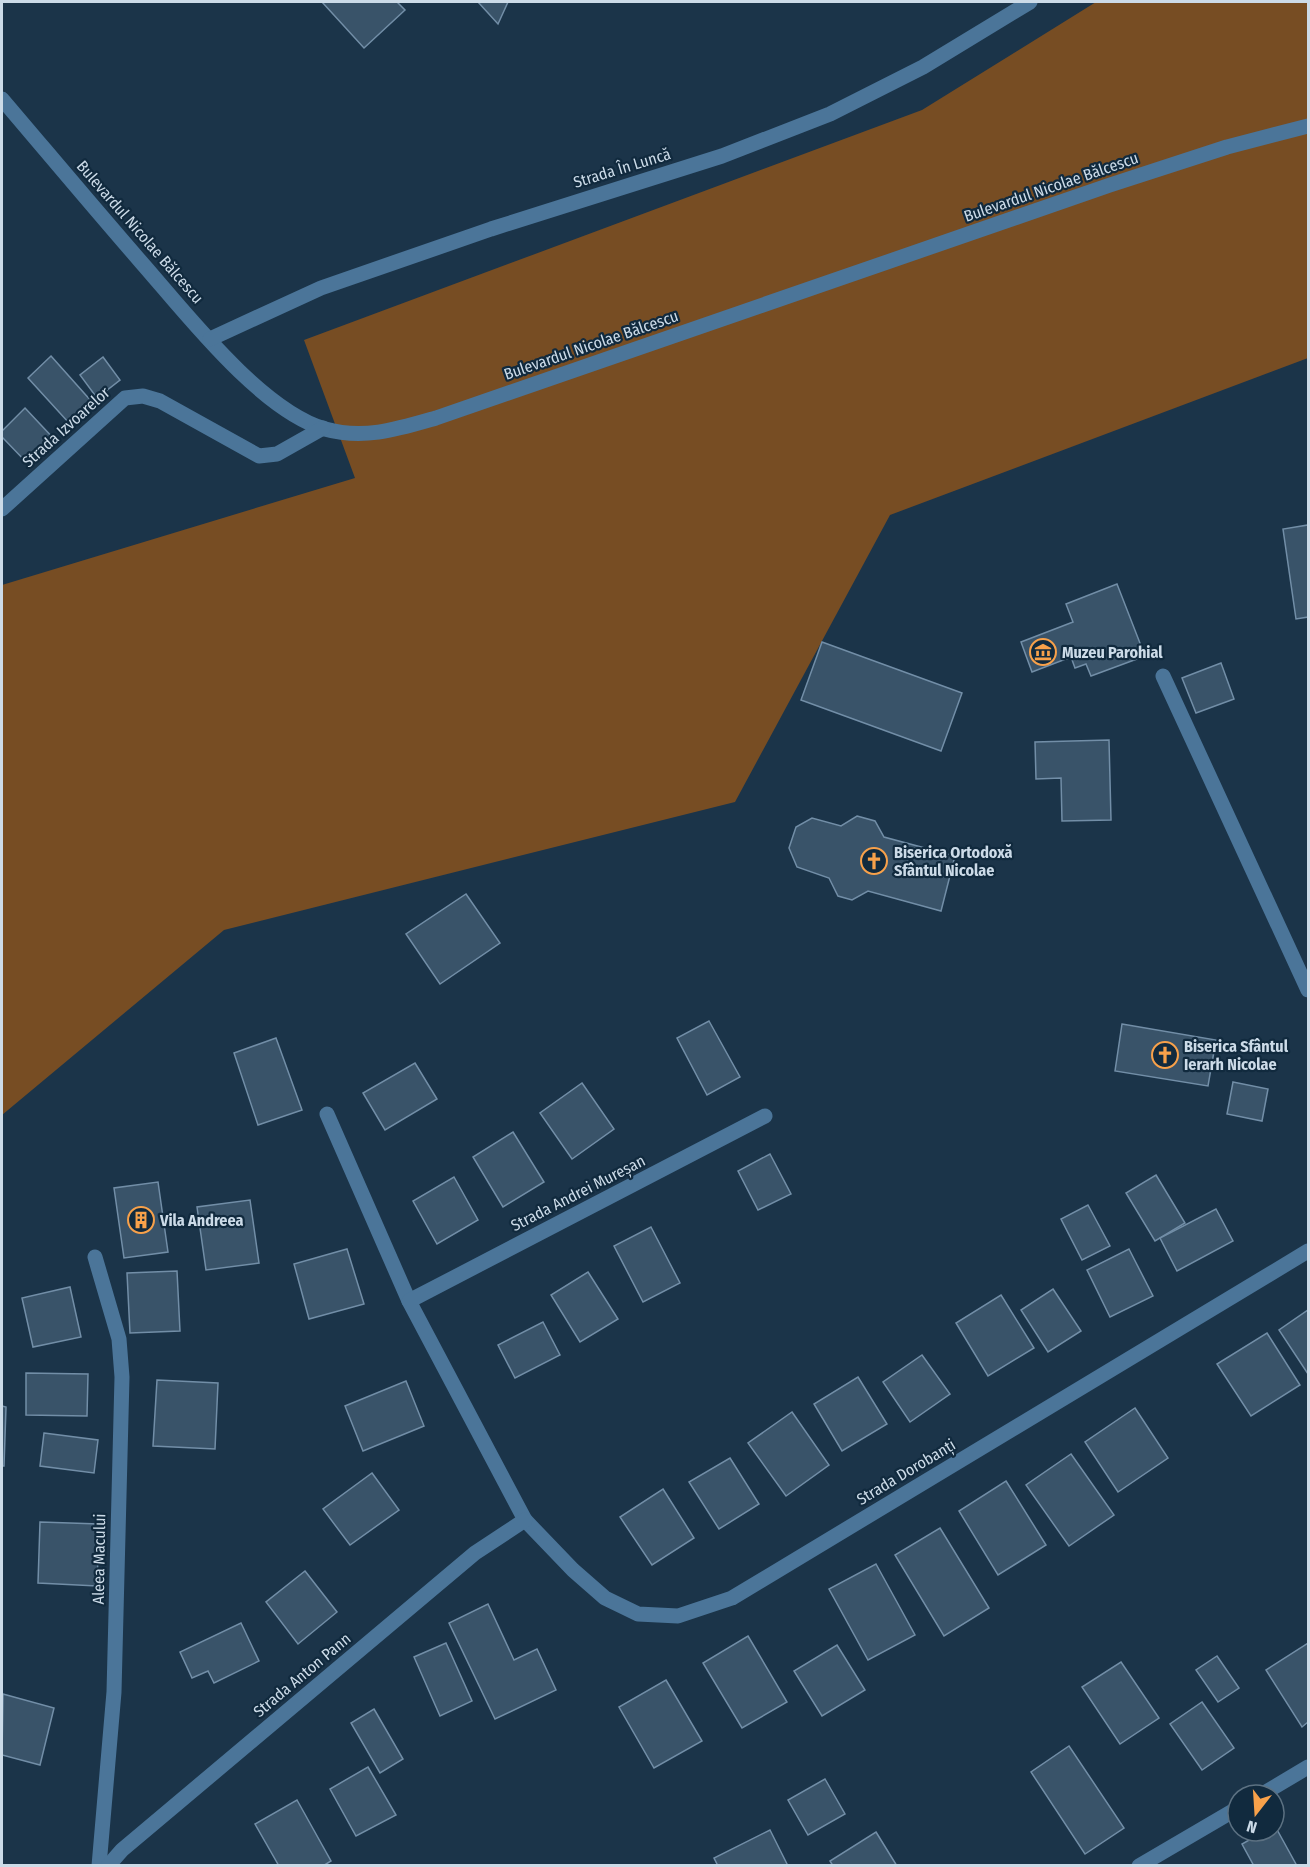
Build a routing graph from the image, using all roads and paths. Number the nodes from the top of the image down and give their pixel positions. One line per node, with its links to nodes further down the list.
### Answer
1 (1030, 2): 4 (street, Strada În Luncă)
2 (2, 99): 4 (street, Bulevardul Nicolae Bălcescu)
3 (1308, 126): 5 (street, Bulevardul Nicolae Bălcescu)
4 (210, 339): 5 (street, Bulevardul Nicolae Bălcescu)
5 (323, 428): 6 (street, Strada Izvoarelor)
6 (2, 509)
7 (1163, 676): 8 (street)
8 (1308, 990)
9 (327, 1114): 13 (street)
10 (765, 1116): 13 (street, Strada Andrei Mureșan)
11 (1308, 1251): 14 (street, Strada Dorobanți)
12 (95, 1257): 18 (street, Aleea Macului)
13 (409, 1301): 14 (street)
14 (525, 1520): 19 (street, Strada Anton Pann)
15 (1308, 1767): 16 (street)
16 (1281, 1783)
17 (1226, 1815): 20 (street)
18 (99, 1866)
19 (108, 1866)
20 (1139, 1866)

